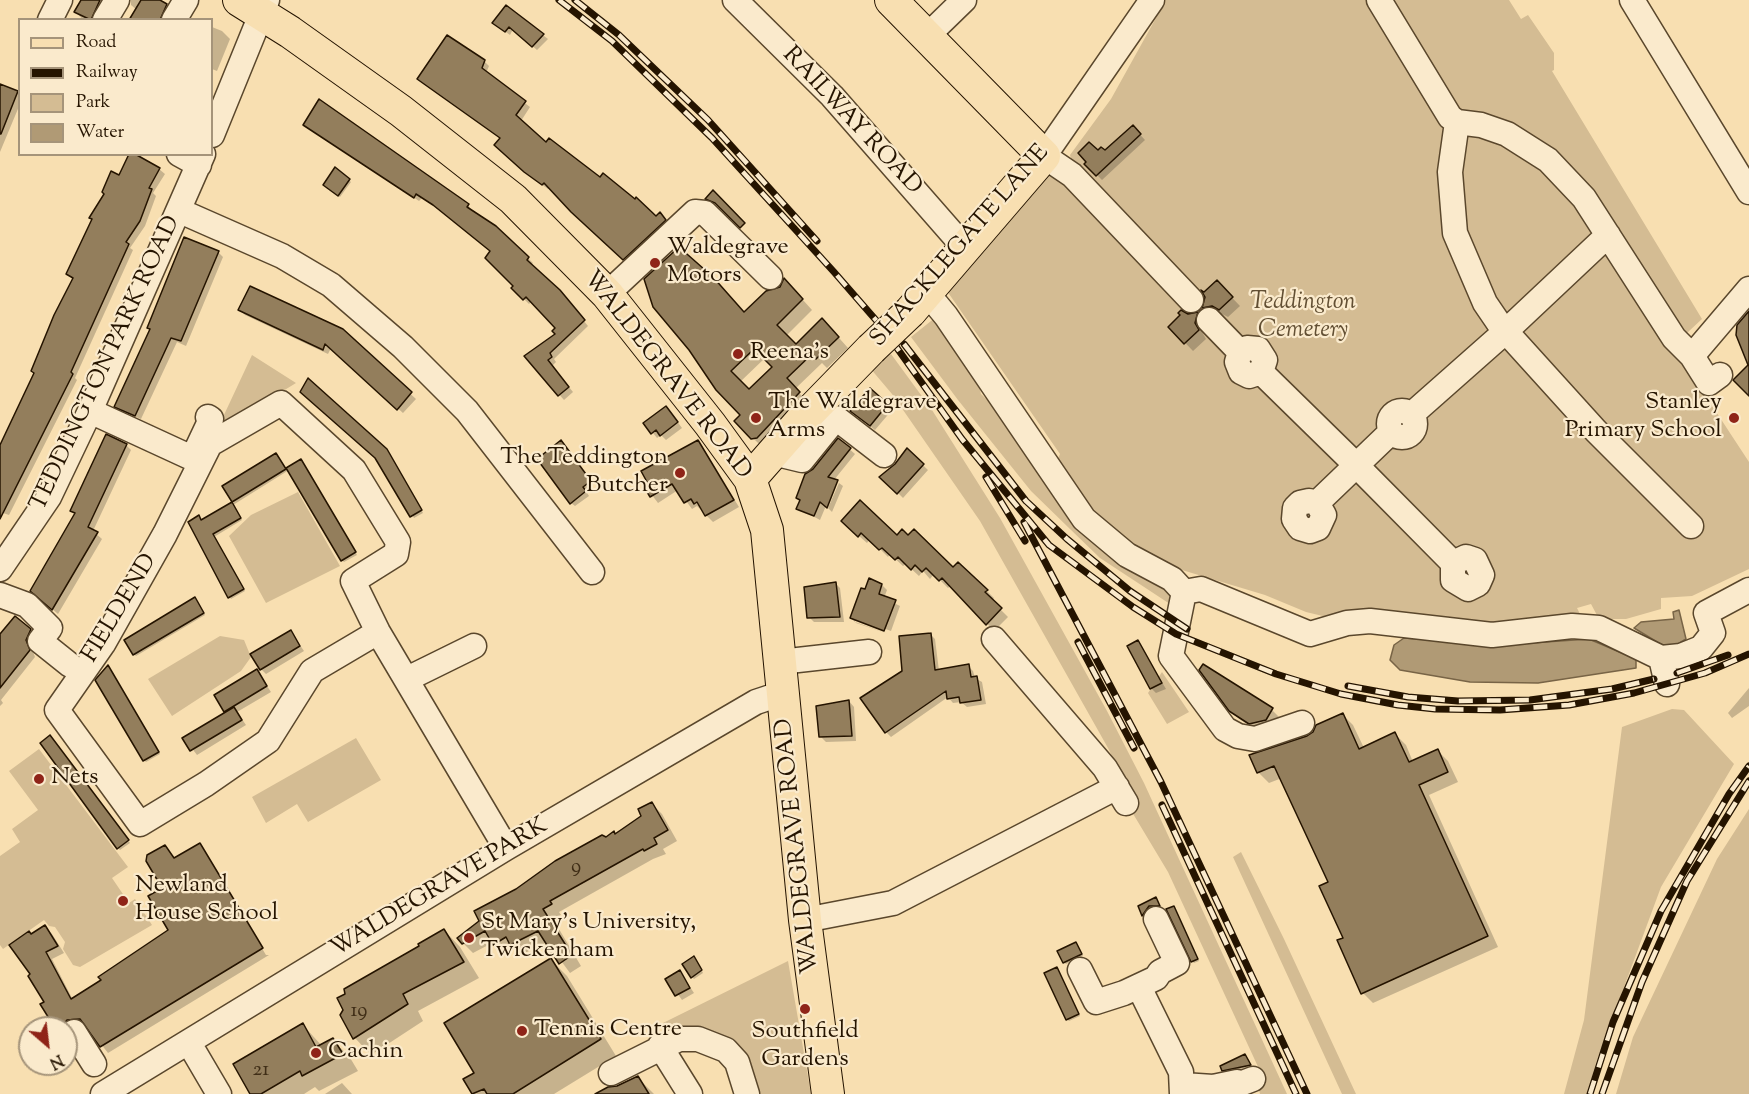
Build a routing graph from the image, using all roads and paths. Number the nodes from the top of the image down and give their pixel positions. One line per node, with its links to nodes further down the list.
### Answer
1 (60, 0): 11 (street)
2 (117, 0): 12 (street)
3 (186, 0): 13 (street)
4 (735, 0): 22 (street, RAILWAY ROAD)
5 (891, 0): 14 (main road)
6 (964, 0): 14 (street)
7 (1152, 0): 17 (street, SHACKLEGATE LANE)
8 (1379, 0): 15 (street)
9 (1632, 0): 19 (street)
10 (256, 5): 16 (street); 25 (main road, WALDEGRAVE ROAD)
11 (51, 18)
12 (106, 18)
13 (175, 18)
14 (928, 35): 17 (main road)
15 (1457, 123): 21 (street); 29 (street)
16 (213, 132)
17 (1044, 156): 22 (main road, SHACKLEGATE LANE); 26 (street)
18 (194, 158): 20 (street, TEDDINGTON PARK ROAD)
19 (1749, 192)
20 (180, 211): 32 (street, TEDDINGTON PARK ROAD); 44 (street)
21 (1608, 235): 29 (street); 30 (street)
22 (965, 248): 27 (main road, SHACKLEGATE LANE)
23 (770, 277): 25 (street)
24 (1749, 289): 30 (street)
25 (607, 294): 38 (main road, WALDEGRAVE ROAD)
26 (1191, 300)
27 (918, 303): 34 (main road, SHACKLEGATE LANE, bridge); 46 (street)
28 (1209, 320): 37 (street)
29 (1506, 331): 37 (street); 41 (street)
30 (1692, 356): 31 (street)
31 (1720, 375)
32 (90, 411): 36 (street); 43 (street, TEDDINGTON PARK ROAD)
33 (208, 417): 36 (street)
34 (773, 453): 35 (street); 38 (main road, SHACKLEGATE LANE)
35 (884, 455)
36 (192, 458): 39 (street)
37 (1356, 465): 40 (street); 42 (street)
38 (750, 479): 53 (main road, WALDEGRAVE ROAD)
39 (178, 487)
40 (1317, 503)
41 (1691, 526)
42 (1453, 563)
43 (0, 568)
44 (592, 572)
45 (1749, 590): 52 (street)
46 (1184, 592): 52 (street); 58 (street)
47 (0, 595): 54 (street)
48 (378, 632): 48 (street, FIELDEND); 55 (street, FIELDEND)
49 (994, 639): 61 (street)
50 (474, 646): 55 (street)
51 (869, 652): 53 (street)
52 (1661, 658): 56 (street)
53 (780, 662): 57 (main road, WALDEGRAVE ROAD)
54 (70, 665)
55 (406, 679): 59 (street, FIELDEND)
56 (1667, 684)
57 (783, 693): 59 (street, WALDEGRAVE PARK); 61 (main road, WALDEGRAVE ROAD)
58 (1302, 723)
59 (506, 848): 65 (street, WALDEGRAVE PARK)
60 (1156, 919): 63 (street)
61 (805, 920): 75 (main road, WALDEGRAVE ROAD)
62 (1080, 970): 63 (street)
63 (1139, 986): 70 (street)
64 (78, 1039): 67 (street)
65 (189, 1043): 71 (street, WALDEGRAVE PARK); 72 (street)
66 (660, 1046): 68 (street); 73 (street); 74 (street)
67 (93, 1064)
68 (611, 1073)
69 (1253, 1079): 70 (street)
70 (1183, 1090)
71 (103, 1094)
72 (219, 1094)
73 (690, 1094)
74 (747, 1094)
75 (828, 1094)

